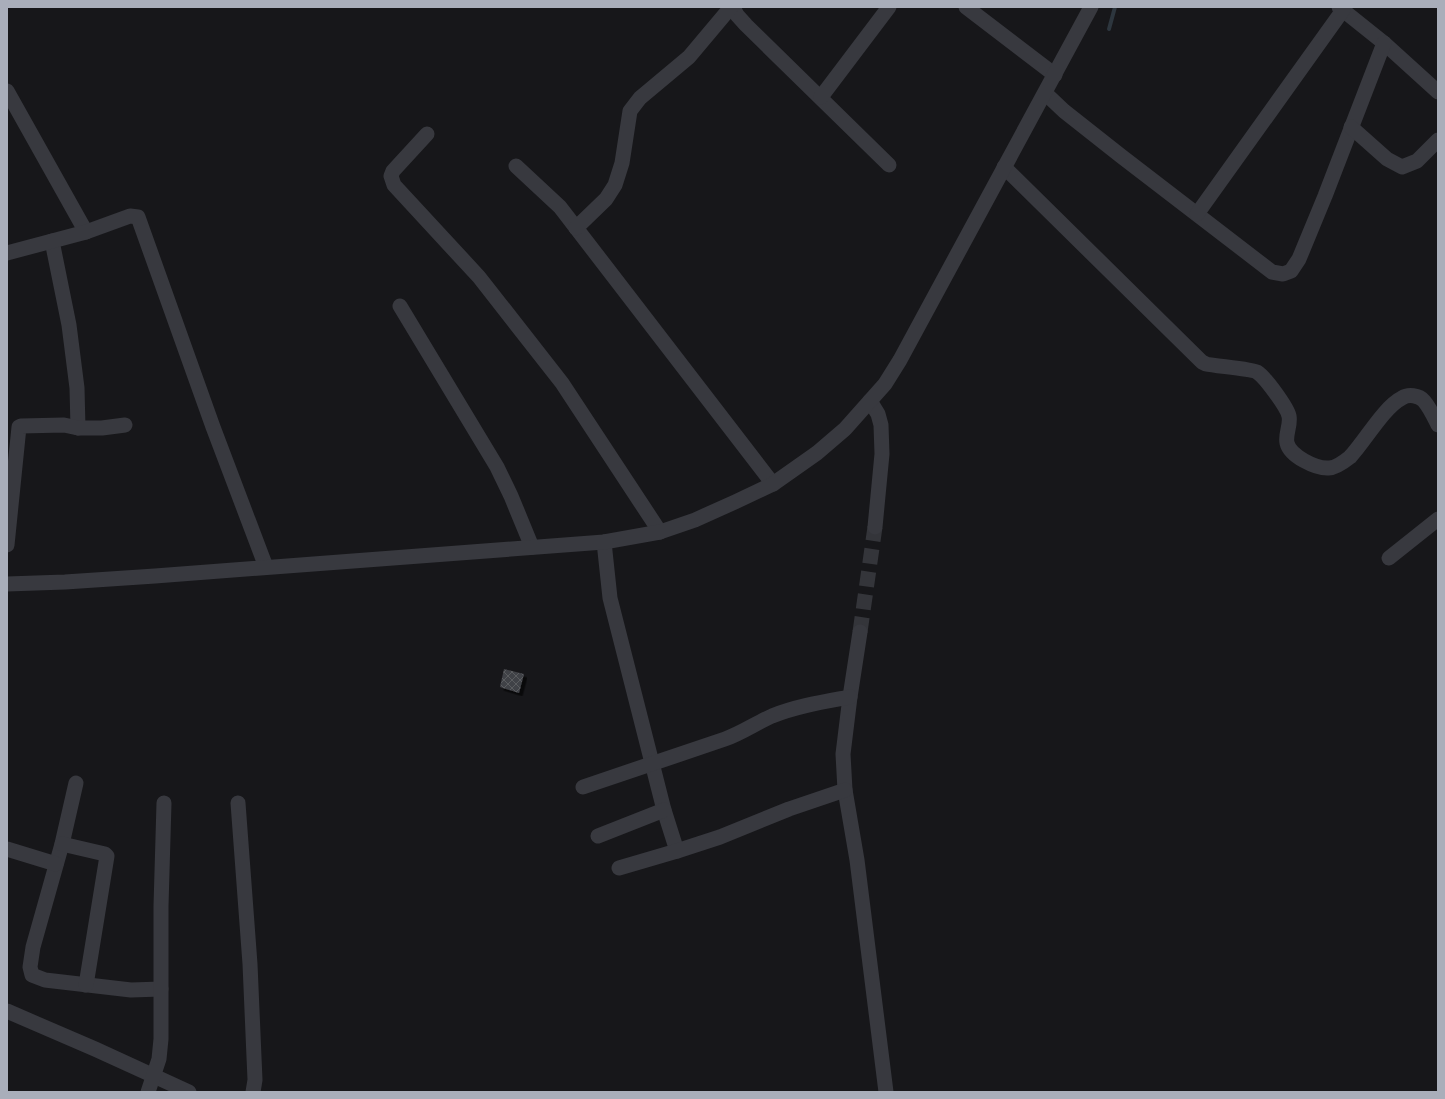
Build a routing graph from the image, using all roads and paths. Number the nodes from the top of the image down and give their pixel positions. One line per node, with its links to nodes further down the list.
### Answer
1 (732, 7): 11 (street); 19 (street)
2 (889, 7): 11 (street)
3 (966, 7): 7 (street)
4 (1091, 7): 7 (street)
5 (1341, 8): 6 (street); 18 (street)
6 (1384, 44): 9 (street); 12 (street)
7 (1055, 75): 10 (street)
8 (7, 90): 20 (street)
9 (1438, 92)
10 (1044, 93): 17 (street); 18 (street)
11 (821, 97): 15 (street)
12 (1352, 127): 14 (street); 18 (street)
13 (427, 134): 31 (street)
14 (1438, 140)
15 (889, 165)
16 (516, 166): 19 (street)
17 (1004, 167): 24 (street); 26 (street)
18 (1198, 214)
19 (576, 228): 28 (street)
20 (86, 232): 21 (street); 36 (street)
21 (52, 241): 22 (street); 27 (street)
22 (7, 253)
23 (400, 306): 34 (street)
24 (870, 401): 28 (street); 30 (street)
25 (125, 425): 27 (street)
26 (1438, 425)
27 (78, 428): 33 (street)
28 (773, 484): 31 (street)
29 (1438, 519): 35 (street)
30 (875, 527)
31 (660, 532): 32 (street)
32 (604, 542): 34 (street); 40 (street)
33 (7, 545)
34 (532, 547): 36 (street)
35 (1390, 558)
36 (266, 567): 37 (street)
37 (7, 584)
38 (860, 632): 39 (street)
39 (850, 697): 40 (street); 43 (street)
40 (652, 764): 42 (street); 46 (street)
41 (76, 783): 48 (street)
42 (583, 788)
43 (845, 790): 50 (street); 60 (street)
44 (164, 803): 54 (street)
45 (238, 803): 59 (street)
46 (664, 810): 47 (street); 50 (street)
47 (598, 836)
48 (62, 844): 51 (street); 53 (street)
49 (7, 849): 51 (street)
50 (677, 851): 52 (street)
51 (56, 864): 53 (street)
52 (619, 868)
53 (86, 984): 54 (street)
54 (161, 989): 56 (street)
55 (7, 1011): 56 (street)
56 (152, 1076): 57 (street); 58 (street)
57 (148, 1092)
58 (189, 1092)
59 (253, 1092)
60 (886, 1092)

